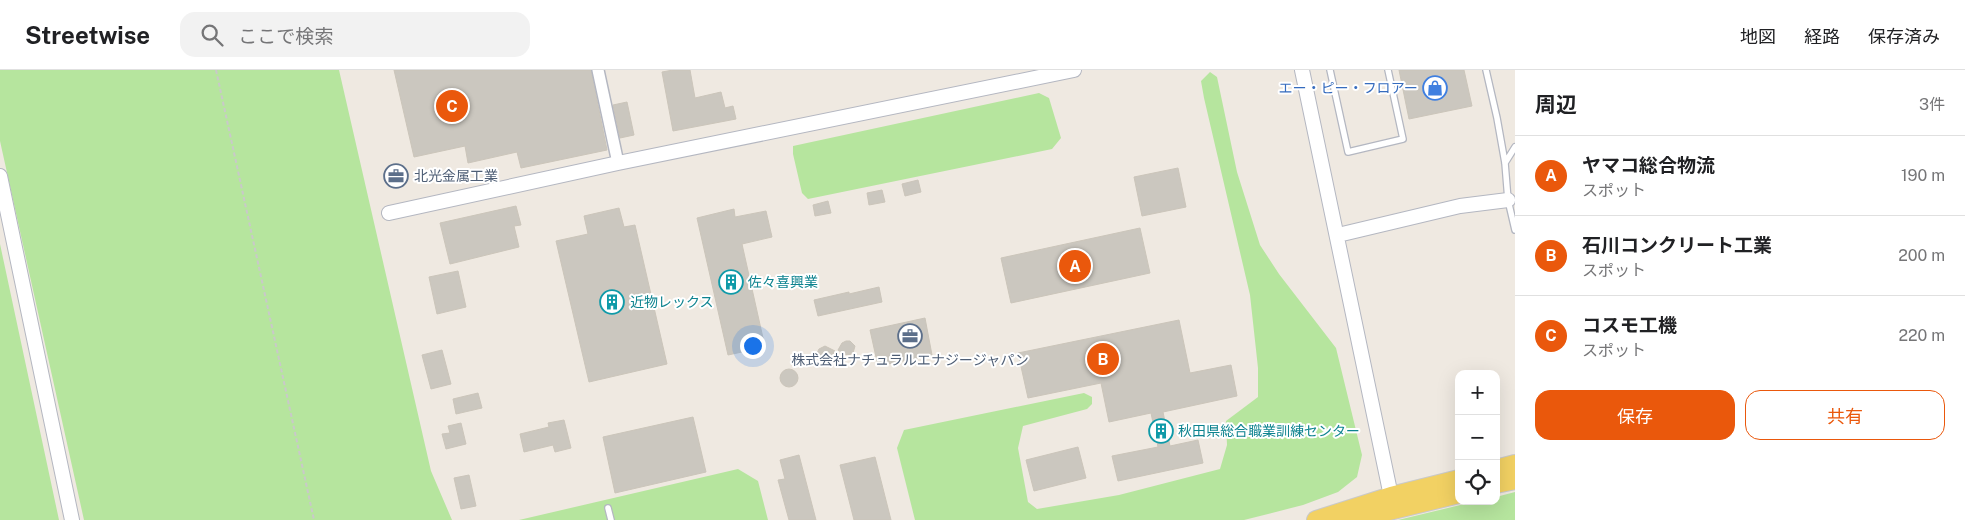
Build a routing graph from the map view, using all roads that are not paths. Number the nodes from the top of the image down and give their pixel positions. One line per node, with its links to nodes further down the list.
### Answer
1 (598, 70): 8 (street)
2 (1074, 70): 8 (street)
3 (1302, 70): 14 (street)
4 (1330, 70): 5 (lane)
5 (1388, 70)
6 (1486, 70): 9 (lane)
7 (1515, 147): 9 (lane)
8 (618, 163): 12 (street)
9 (1505, 163): 11 (lane)
10 (0, 176): 23 (street)
11 (1508, 200): 13 (lane); 14 (street)
12 (390, 213)
13 (1515, 230)
14 (1338, 235): 22 (street)
15 (1515, 464): 16 (main road)
16 (1500, 468)
17 (1515, 480): 19 (main road)
18 (1455, 481): 22 (main road)
19 (1500, 483)
20 (1455, 495): 22 (main road)
21 (608, 508): 24 (lane)
22 (1395, 512): 25 (main road); 26 (main road)
23 (72, 520)
24 (612, 520)
25 (1316, 520)
26 (1352, 520)

